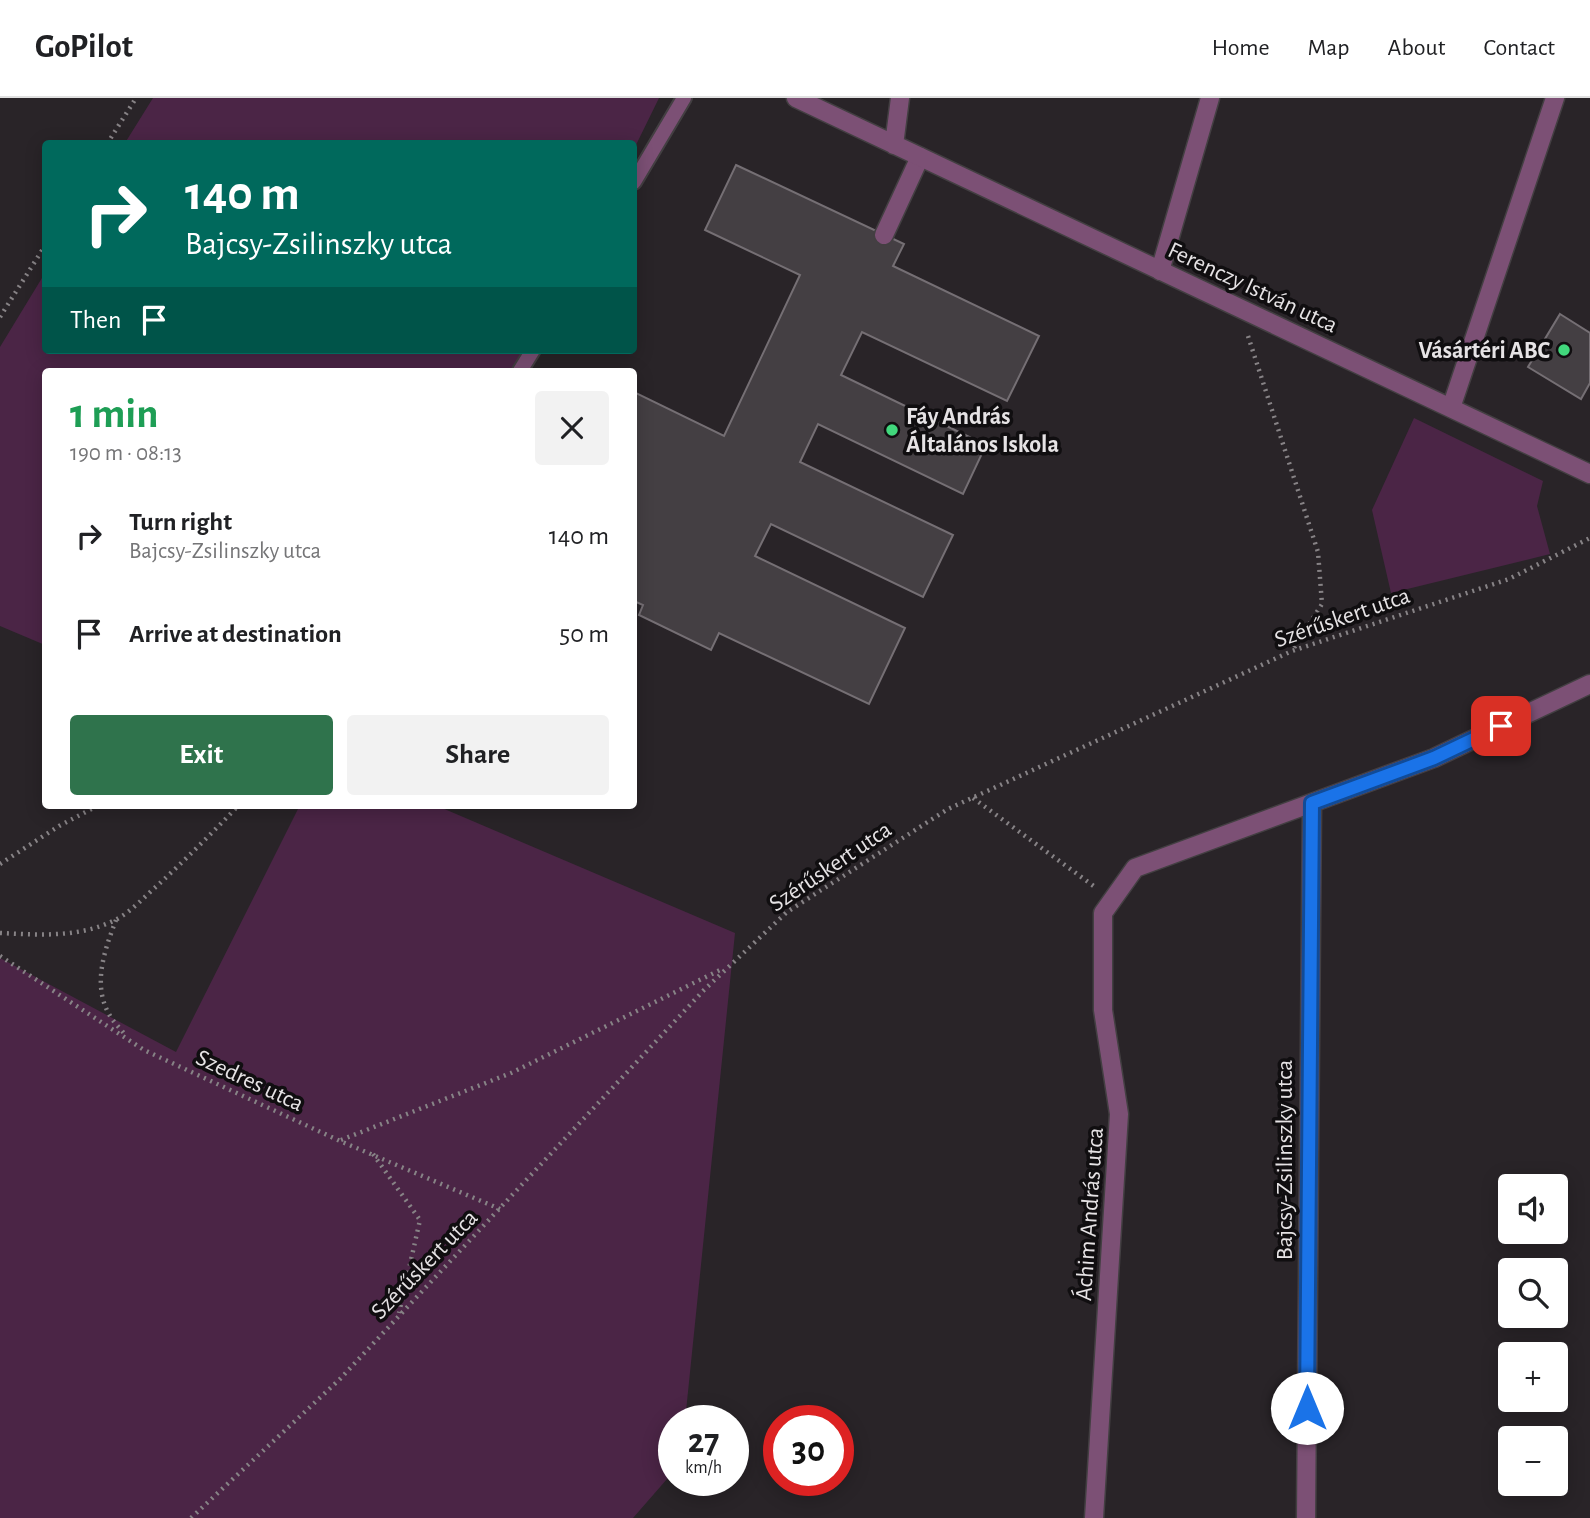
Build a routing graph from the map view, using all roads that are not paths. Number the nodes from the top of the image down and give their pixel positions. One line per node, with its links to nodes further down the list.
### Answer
1 (684, 98): 8 (lane)
2 (796, 98): 6 (street, Ferenczy István utca)
3 (900, 98): 6 (street)
4 (1210, 98): 10 (street)
5 (1555, 98): 11 (street)
6 (894, 145): 7 (street, Ferenczy István utca)
7 (920, 157): 9 (street); 10 (street, Ferenczy István utca)
8 (637, 177)
9 (884, 235)
10 (1160, 271): 11 (street, Ferenczy István utca)
11 (1451, 408): 12 (street, Ferenczy István utca)
12 (1590, 474)
13 (1590, 684): 14 (street)
14 (1312, 803): 15 (street, Áchim András utca); 16 (street, Bajcsy-Zsilinszky utca)
15 (1094, 1518)
16 (1306, 1518)

